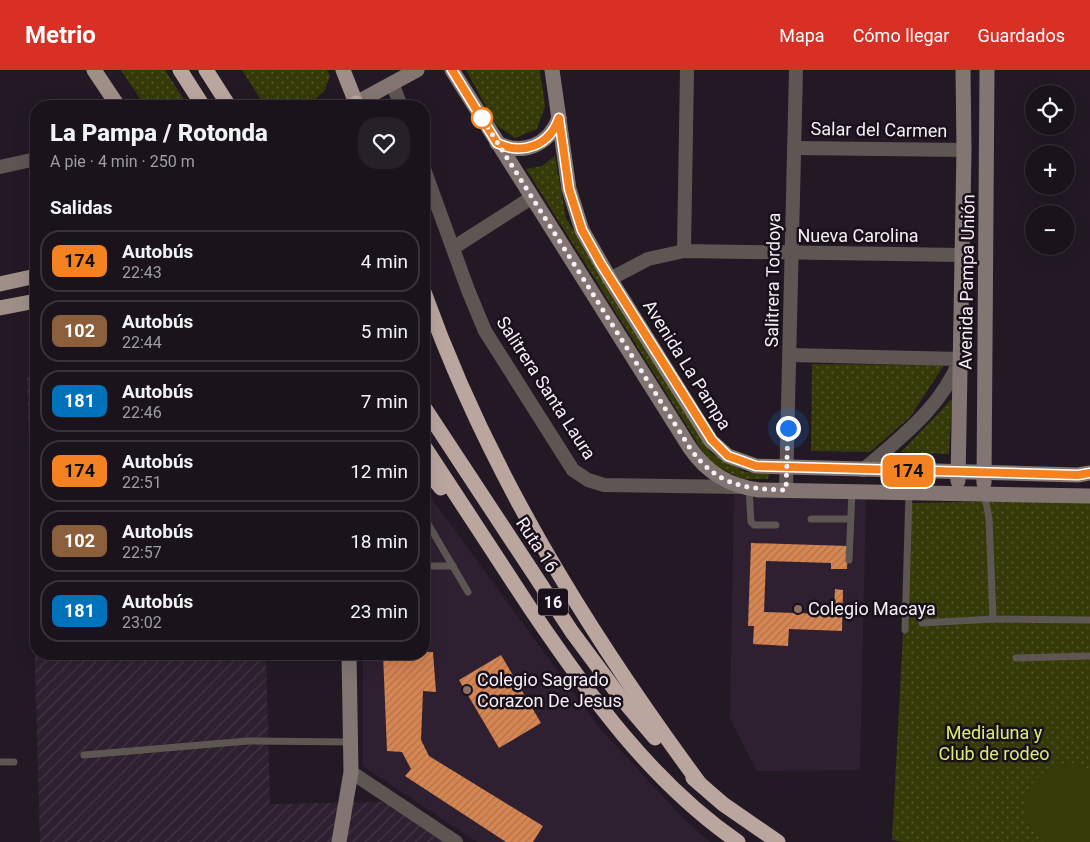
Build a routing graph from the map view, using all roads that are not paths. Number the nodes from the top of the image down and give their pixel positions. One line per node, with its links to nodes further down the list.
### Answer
1 (94, 70): 13 (main road)
2 (180, 70): 14 (highway)
3 (206, 70): 15 (highway)
4 (343, 70): 16 (main road)
5 (417, 70): 12 (street)
6 (552, 70): 19 (street, Avenida La Pampa)
7 (687, 70): 28 (street)
8 (796, 70): 21 (street, Salitrera Tordoya)
9 (963, 70): 22 (street, Avenida Pampa Unión)
10 (988, 70): 44 (street, Avenida Pampa Unión)
11 (451, 71): 20 (street)
12 (389, 76): 17 (street); 18 (street)
13 (114, 100)
14 (199, 100)
15 (225, 100)
16 (352, 100)
17 (360, 100)
18 (399, 100)
19 (559, 118): 20 (street); 32 (street, Avenida La Pampa)
20 (497, 143): 26 (street)
21 (794, 148): 22 (street, Salar del Carmen); 29 (street, Salitrera Tordoya)
22 (964, 150): 30 (street, Avenida Pampa Unión)
23 (30, 160): 24 (street)
24 (0, 167)
25 (430, 186): 27 (street, Salitrera Santa Laura)
26 (531, 198): 27 (street); 47 (street)
27 (452, 248): 47 (street, Salitrera Santa Laura)
28 (684, 251): 29 (street, Nueva Carolina); 32 (street, Nueva Carolina)
29 (792, 254): 30 (street, Nueva Carolina); 37 (street, Salitrera Tordoya)
30 (962, 255): 38 (street, Avenida Pampa Unión)
31 (30, 277): 33 (main road)
32 (610, 279): 41 (street, Avenida La Pampa)
33 (0, 284)
34 (30, 301): 36 (main road)
35 (430, 307): 75 (highway)
36 (0, 308)
37 (790, 355): 38 (street); 41 (street, Salitrera Tordoya)
38 (960, 359): 42 (street); 43 (street, Avenida Pampa Unión)
39 (430, 416): 75 (highway, Ruta 16 / 16)
40 (430, 455): 58 (highway, 16)
41 (787, 468): 42 (street, Avenida La Pampa); 48 (street, Salitrera Tordoya)
42 (863, 470): 43 (street, Avenida La Pampa)
43 (958, 472): 44 (street, Avenida La Pampa); 51 (street, Avenida Pampa Unión)
44 (984, 473): 45 (street, Avenida La Pampa); 52 (street, Avenida Pampa Unión)
45 (1090, 473)
46 (430, 474): 58 (highway)
47 (745, 488): 48 (street); 56 (lane)
48 (786, 490): 49 (street)
49 (852, 492): 50 (street); 55 (lane)
50 (909, 493): 51 (street); 66 (lane)
51 (958, 494): 52 (street)
52 (984, 494): 53 (street); 63 (lane)
53 (1090, 496)
54 (811, 519): 55 (lane)
55 (850, 519): 59 (lane)
56 (776, 526)
57 (430, 527): 61 (lane)
58 (497, 557): 78 (highway, 16)
59 (849, 560)
60 (430, 566): 61 (lane)
61 (453, 566): 62 (lane)
62 (468, 592)
63 (993, 619): 64 (lane); 65 (lane)
64 (1090, 620)
65 (922, 623)
66 (905, 630)
67 (1090, 656): 68 (lane)
68 (1016, 658)
69 (349, 660): 70 (street)
70 (350, 742): 71 (lane); 74 (street)
71 (84, 755)
72 (0, 762): 73 (lane)
73 (14, 762)
74 (351, 772): 76 (street); 77 (street)
75 (700, 784): 79 (highway, Ruta 16 / 16)
76 (340, 842)
77 (456, 842)
78 (738, 842)
79 (778, 842)

